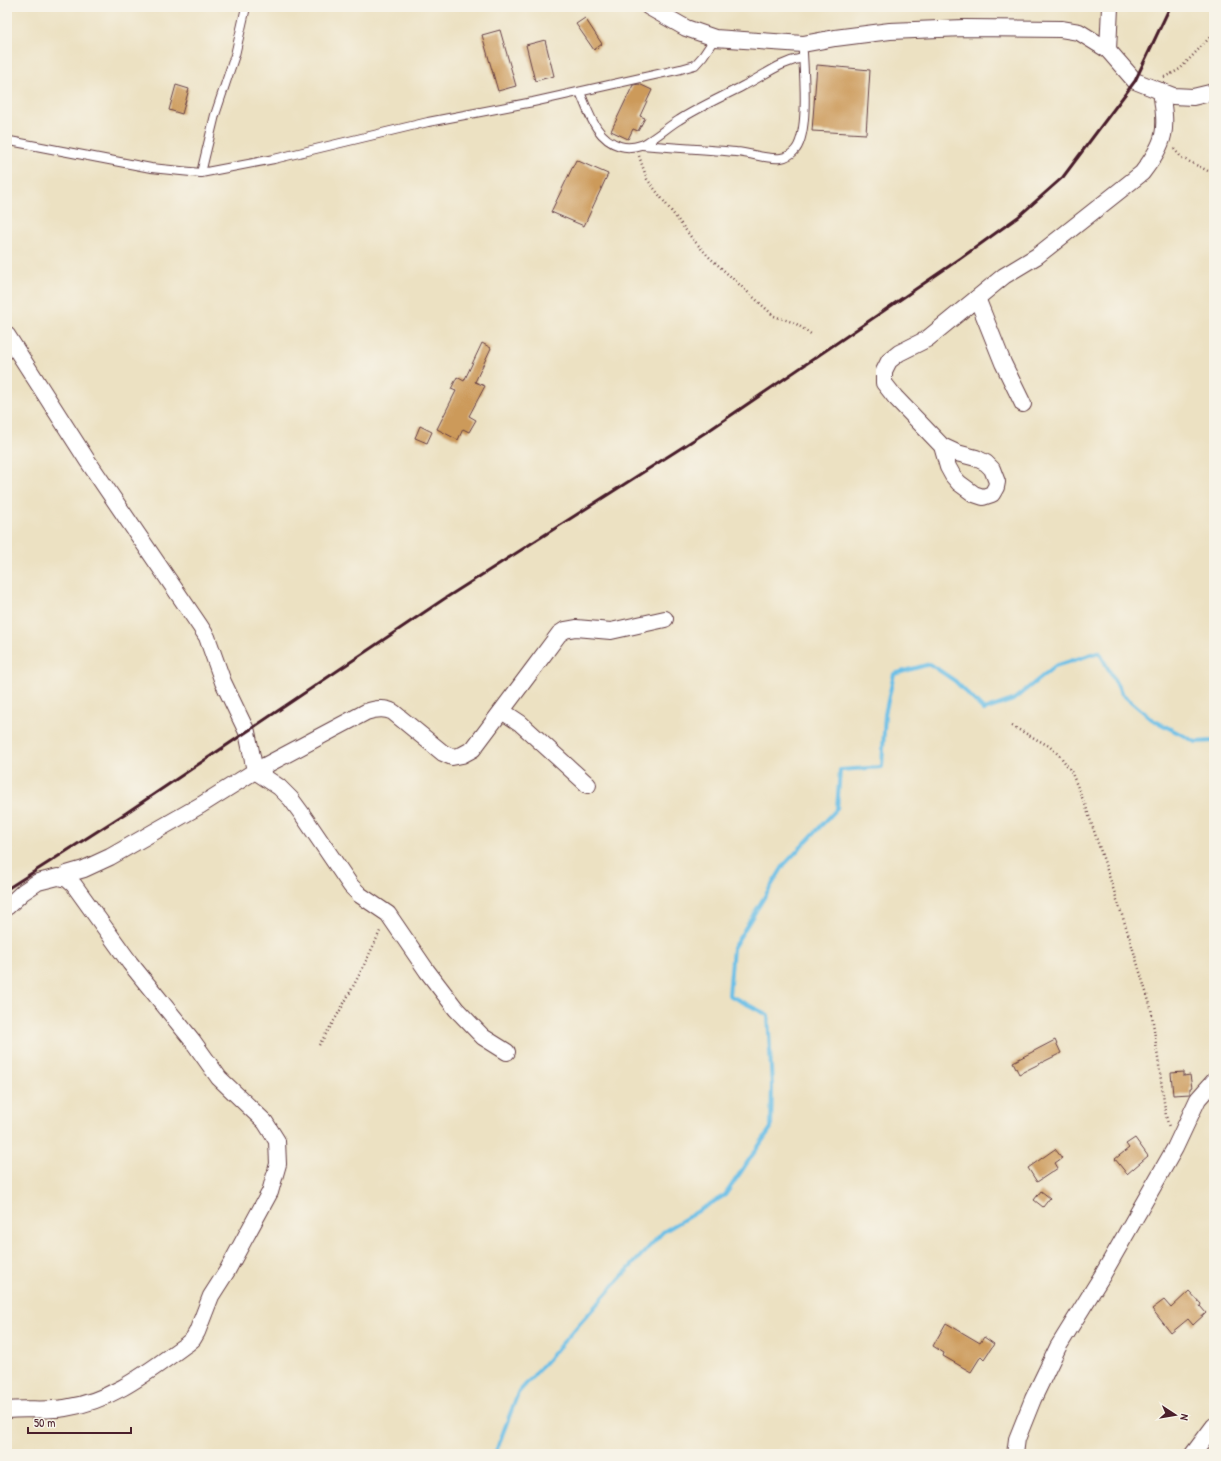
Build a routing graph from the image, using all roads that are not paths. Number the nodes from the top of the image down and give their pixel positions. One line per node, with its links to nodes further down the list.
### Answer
1 (246, 7): 12 (lane)
2 (1110, 7): 5 (street)
3 (657, 8): 4 (street)
4 (716, 38): 6 (street); 8 (lane)
5 (1108, 50): 6 (street); 7 (street)
6 (803, 51): 11 (lane); 11 (lane)
7 (1161, 91): 9 (street); 13 (street)
8 (580, 92): 11 (lane); 12 (lane)
9 (1214, 92)
10 (10, 141): 12 (lane)
11 (639, 146)
12 (201, 173)
13 (977, 298): 15 (street); 16 (street)
14 (7, 335): 19 (street)
15 (1023, 404)
16 (942, 446)
17 (665, 619): 18 (street)
18 (502, 711): 19 (street); 20 (street)
19 (255, 771): 21 (street); 23 (street)
20 (588, 785)
21 (63, 878): 22 (street); 25 (street)
22 (7, 907)
23 (507, 1052)
24 (1214, 1081): 27 (street)
25 (7, 1410)
26 (1214, 1426): 28 (street)
27 (1015, 1454)
28 (1193, 1454)

